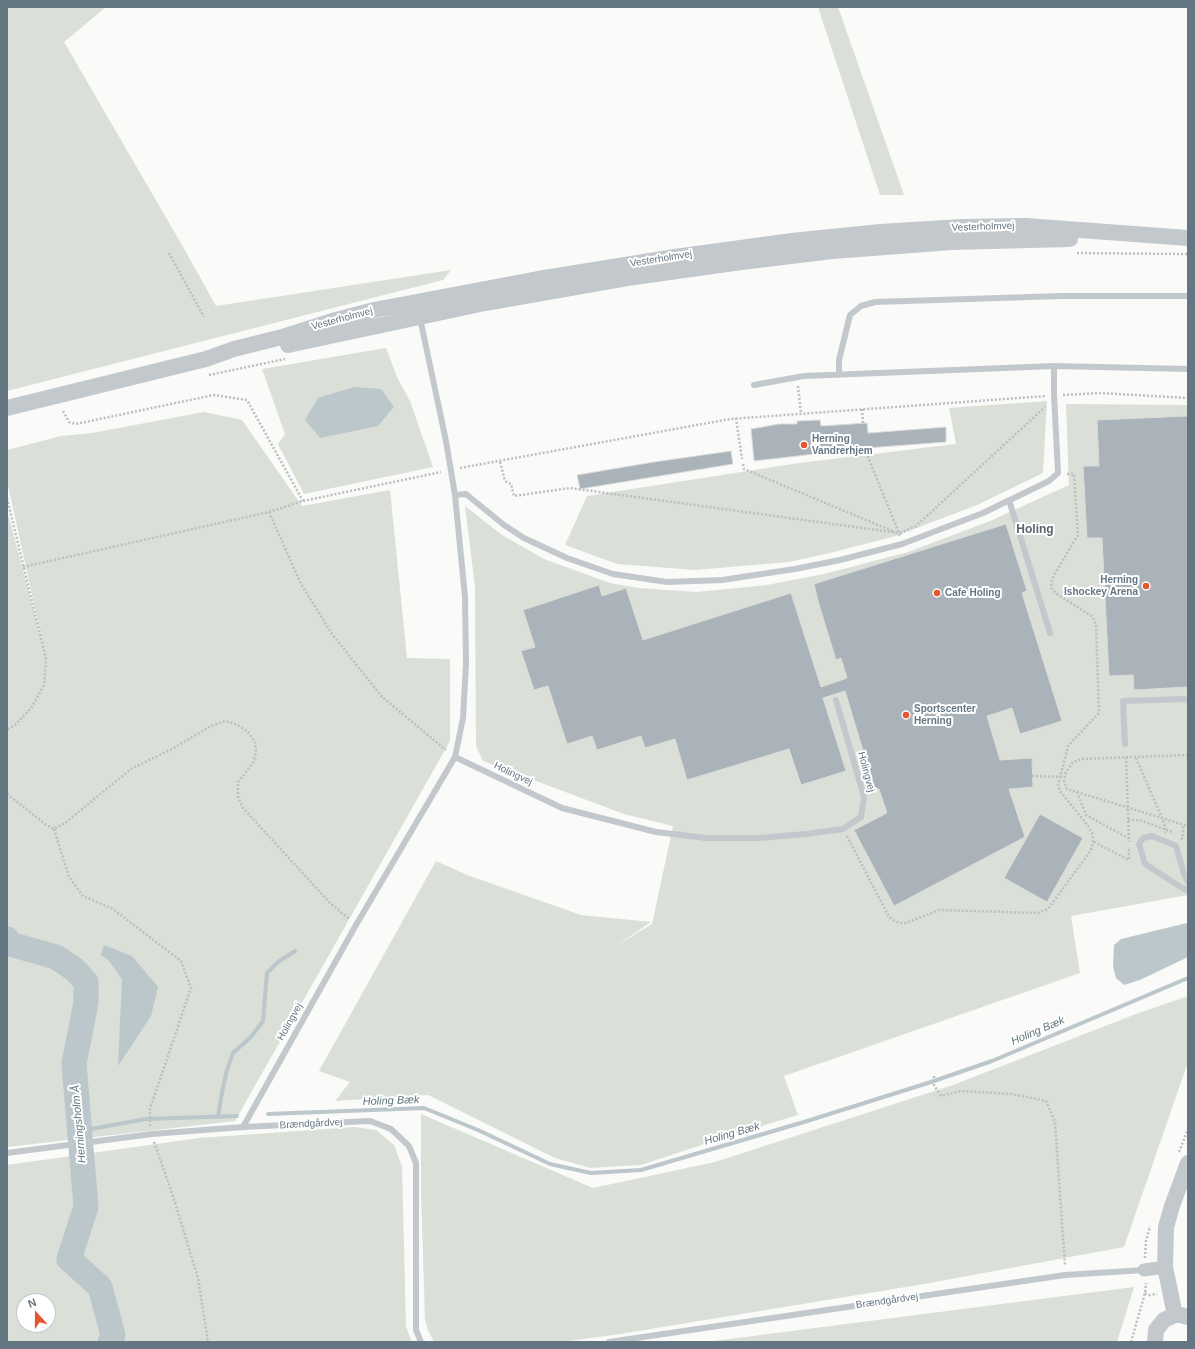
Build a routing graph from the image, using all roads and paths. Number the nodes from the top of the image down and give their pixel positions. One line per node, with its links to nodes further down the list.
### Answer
1 (1188, 238): 6 (street, Vesterholmvej)
2 (169, 253): 7 (path)
3 (1074, 253): 4 (path)
4 (1188, 254)
5 (1188, 296): 11 (lane)
6 (418, 309): 17 (street, Vesterholmvej); 27 (lane)
7 (204, 317)
8 (288, 358): 12 (path)
9 (1054, 366): 10 (lane); 11 (lane); 15 (lane)
10 (1188, 369)
11 (839, 375): 13 (lane)
12 (204, 376)
13 (798, 377): 14 (lane); 20 (path)
14 (754, 385)
15 (1054, 395): 16 (path); 18 (path); 28 (lane); 34 (path)
16 (1188, 398)
17 (7, 408)
18 (862, 409): 20 (path); 22 (path)
19 (56, 412): 32 (path)
20 (801, 414): 21 (path)
21 (736, 418): 24 (path); 25 (path)
22 (863, 423)
23 (867, 448): 34 (path)
24 (742, 459)
25 (500, 462): 27 (path); 34 (path)
26 (743, 464): 34 (path)
27 (450, 470): 29 (lane); 32 (path)
28 (1058, 474): 31 (lane); 47 (path)
29 (454, 495): 35 (lane); 43 (lane)
30 (7, 498): 36 (path)
31 (1009, 500): 35 (lane); 37 (lane)
32 (303, 501): 33 (path)
33 (269, 512): 36 (path); 43 (path)
34 (899, 533): 35 (path)
35 (902, 544)
36 (24, 567): 40 (path)
37 (1050, 633)
38 (836, 700): 56 (lane, Holingvej)
39 (1188, 700): 41 (lane)
40 (7, 730)
41 (1125, 744): 44 (path)
42 (1188, 755): 45 (path)
43 (454, 757): 56 (lane, Holingvej); 64 (lane, Holingvej)
44 (1126, 758): 45 (path); 48 (path); 51 (path)
45 (1136, 758): 52 (path)
46 (1032, 776): 47 (path)
47 (1060, 777): 48 (path); 59 (path)
48 (1065, 777): 49 (path)
49 (1077, 792): 51 (path); 57 (path)
50 (7, 794): 55 (path)
51 (1128, 808): 52 (path); 57 (path)
52 (1162, 818): 53 (path); 58 (path)
53 (1183, 824): 54 (path); 61 (path)
54 (1188, 826)
55 (54, 828): 64 (path); 67 (path)
56 (843, 829): 59 (path)
57 (1129, 838): 59 (path); 60 (path)
58 (1162, 840): 60 (lane); 61 (lane)
59 (1093, 842)
60 (1139, 844): 63 (lane)
61 (1176, 846): 62 (lane)
62 (1188, 882)
63 (1188, 891)
64 (356, 925): 66 (lane, Holingvej)
65 (934, 1076): 72 (path)
66 (243, 1127): 67 (lane, Brændgårdvej); 75 (lane, Brændgårdvej)
67 (152, 1134): 68 (lane, Brændgårdvej); 74 (path)
68 (7, 1153)
69 (1188, 1163): 70 (street)
70 (1165, 1267): 71 (street, Brændgårdvej); 73 (street)
71 (1144, 1270): 72 (lane, Brændgårdvej); 77 (path)
72 (1065, 1275): 76 (lane, Brændgårdvej)
73 (1182, 1316): 78 (street)
74 (208, 1342)
75 (422, 1342)
76 (610, 1342)
77 (1131, 1342)
78 (1155, 1342)

